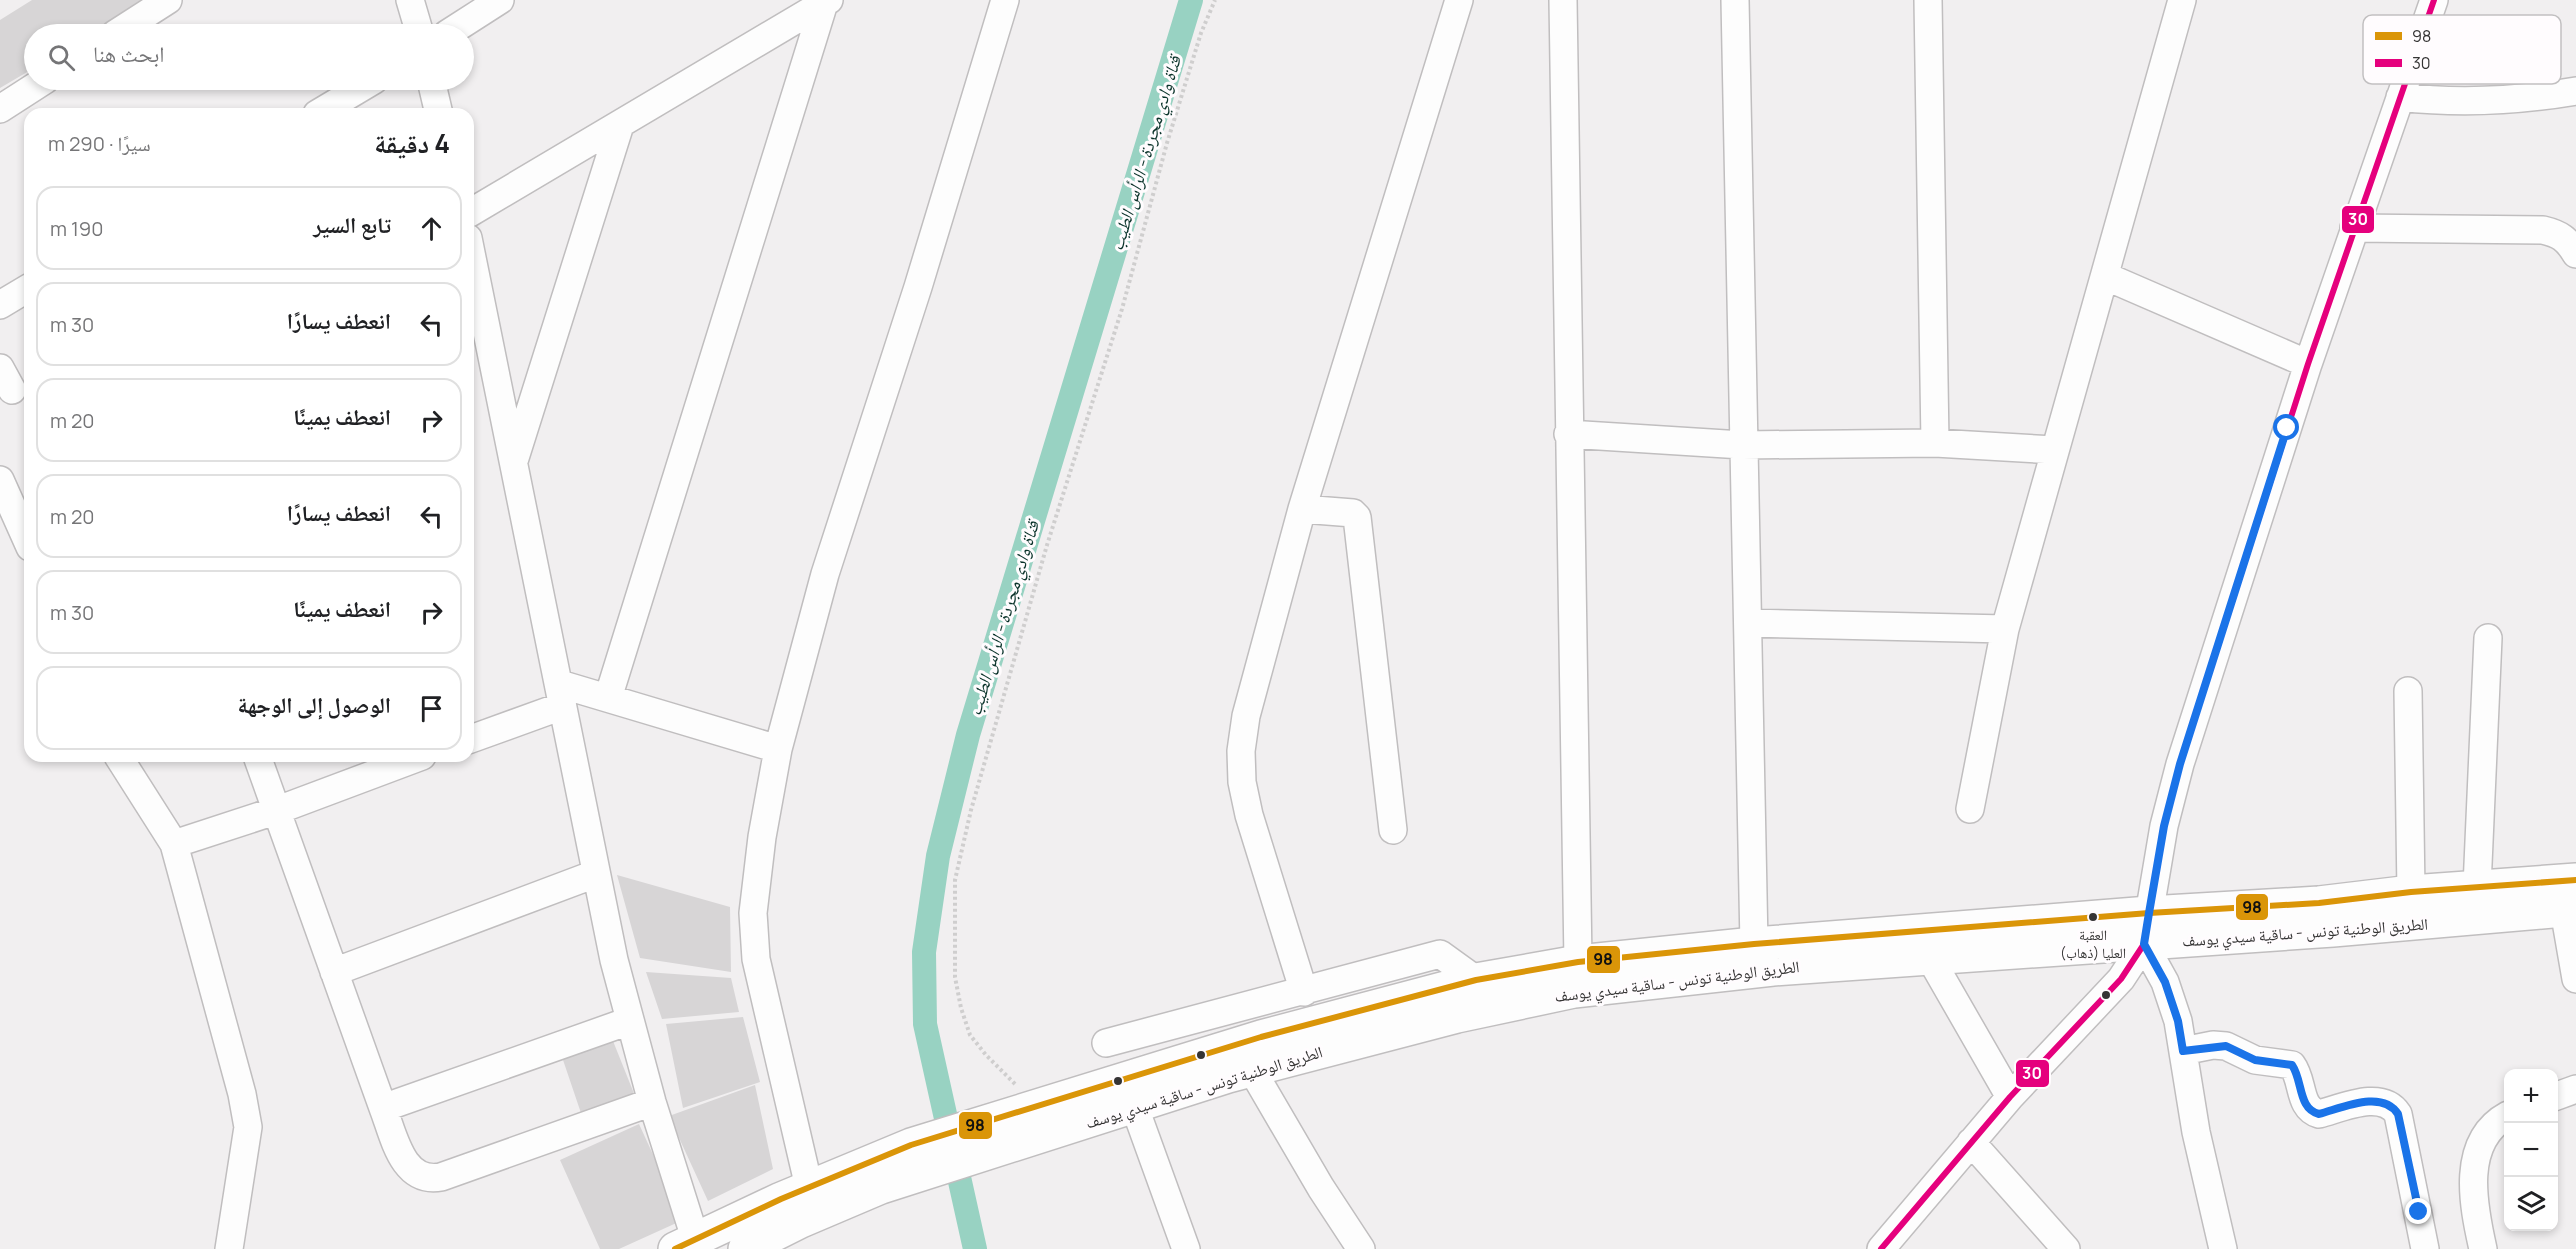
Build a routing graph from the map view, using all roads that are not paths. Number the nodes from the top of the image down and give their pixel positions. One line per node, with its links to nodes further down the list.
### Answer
1 (168, 0): 13 (street)
2 (410, 0): 14 (street)
3 (500, 0): 15 (street)
4 (1005, 0): 49 (street)
5 (1459, 0): 40 (street)
6 (1563, 0): 34 (street)
7 (1735, 0): 36 (street)
8 (1928, 0): 35 (street)
9 (2182, 0): 30 (street)
10 (2433, 0): 12 (street)
11 (826, 2): 25 (street); 47 (street)
12 (2428, 15)
13 (131, 24)
14 (417, 24)
15 (463, 24)
16 (2404, 84): 21 (street)
17 (29, 90): 24 (street)
18 (357, 90): 22 (street)
19 (433, 90): 23 (street)
20 (2576, 91): 21 (street)
21 (2400, 97): 27 (street)
22 (327, 108)
23 (438, 108)
24 (0, 109)
25 (620, 125): 26 (street); 38 (street)
26 (474, 210)
27 (2354, 228): 28 (street); 33 (street)
28 (2576, 254)
29 (474, 268): 38 (street)
30 (2105, 276): 33 (street); 37 (street)
31 (24, 291): 32 (street)
32 (0, 305)
33 (2308, 364): 62 (street)
34 (1568, 434): 36 (street); 65 (street)
35 (1935, 443): 36 (street); 37 (street)
36 (1742, 445): 42 (street)
37 (2054, 450): 43 (street)
38 (513, 465): 46 (street)
39 (0, 480): 41 (street)
40 (1302, 509): 55 (street); 69 (street)
41 (24, 534)
42 (1748, 623): 43 (street); 63 (street)
43 (2006, 629): 53 (street)
44 (2488, 638): 59 (street)
45 (2408, 691): 60 (street)
46 (561, 695): 47 (street); 48 (street); 57 (street)
47 (608, 698): 49 (street)
48 (474, 737)
49 (778, 749): 84 (street)
50 (122, 762): 56 (street)
51 (260, 762): 54 (street)
52 (406, 762): 54 (street)
53 (1970, 809)
54 (278, 810): 56 (street); 66 (street)
55 (1393, 830)
56 (174, 844): 86 (street)
57 (595, 874): 66 (street); 70 (street)
58 (2576, 880): 59 (highway, الطريق الوطنية تونس - ساقية سيدي يوسف)
59 (2477, 887): 60 (highway, الطريق الوطنية تونس - ساقية سيدي يوسف)
60 (2411, 892): 62 (highway, الطريق الوطنية تونس - ساقية سيدي يوسف)
61 (2570, 910): 62 (highway, الطريق الوطنية تونس - ساقية سيدي يوسف); 67 (street)
62 (2147, 929): 63 (highway, الطريق الوطنية تونس - ساقية سيدي يوسف); 64 (highway, الطريق الوطنية تونس - ساقية سيدي يوسف); 72 (street); 76 (street)
63 (1754, 944): 65 (highway, الطريق الوطنية تونس - ساقية سيدي يوسف)
64 (1929, 956): 73 (highway, الطريق الوطنية تونس - ساقية سيدي يوسف); 76 (street)
65 (1578, 962): 68 (highway, الطريق الوطنية تونس - ساقية سيدي يوسف)
66 (334, 972): 78 (street)
67 (2576, 979)
68 (1476, 980): 69 (street); 81 (highway, الطريق الوطنية تونس - ساقية سيدي يوسف)
69 (1304, 992): 71 (street)
70 (629, 1021): 77 (street); 78 (street)
71 (1106, 1043)
72 (2183, 1051): 92 (street); 93 (street)
73 (1252, 1070): 79 (highway, الطريق الوطنية تونس - ساقية سيدي يوسف); 89 (street)
74 (2576, 1089): 75 (street)
75 (2558, 1095)
76 (2010, 1097): 82 (street)
77 (652, 1102): 78 (street); 85 (street)
78 (383, 1108)
79 (1135, 1108): 81 (highway, الطريق الوطنية تونس - ساقية سيدي يوسف); 88 (street)
80 (2504, 1118): 94 (street)
81 (1024, 1120): 83 (highway, الطريق الوطنية تونس - ساقية سيدي يوسف)
82 (1971, 1142): 90 (street); 91 (street)
83 (915, 1160): 84 (highway, الطريق الوطنية تونس - ساقية سيدي يوسف); 87 (highway, الطريق الوطنية تونس - ساقية سيدي يوسف)
84 (809, 1187): 85 (highway, الطريق الوطنية تونس - ساقية سيدي يوسف)
85 (685, 1244)
86 (230, 1249)
87 (745, 1249)
88 (1186, 1249)
89 (1361, 1249)
90 (1881, 1249)
91 (2066, 1249)
92 (2223, 1249)
93 (2425, 1249)
94 (2483, 1249)

